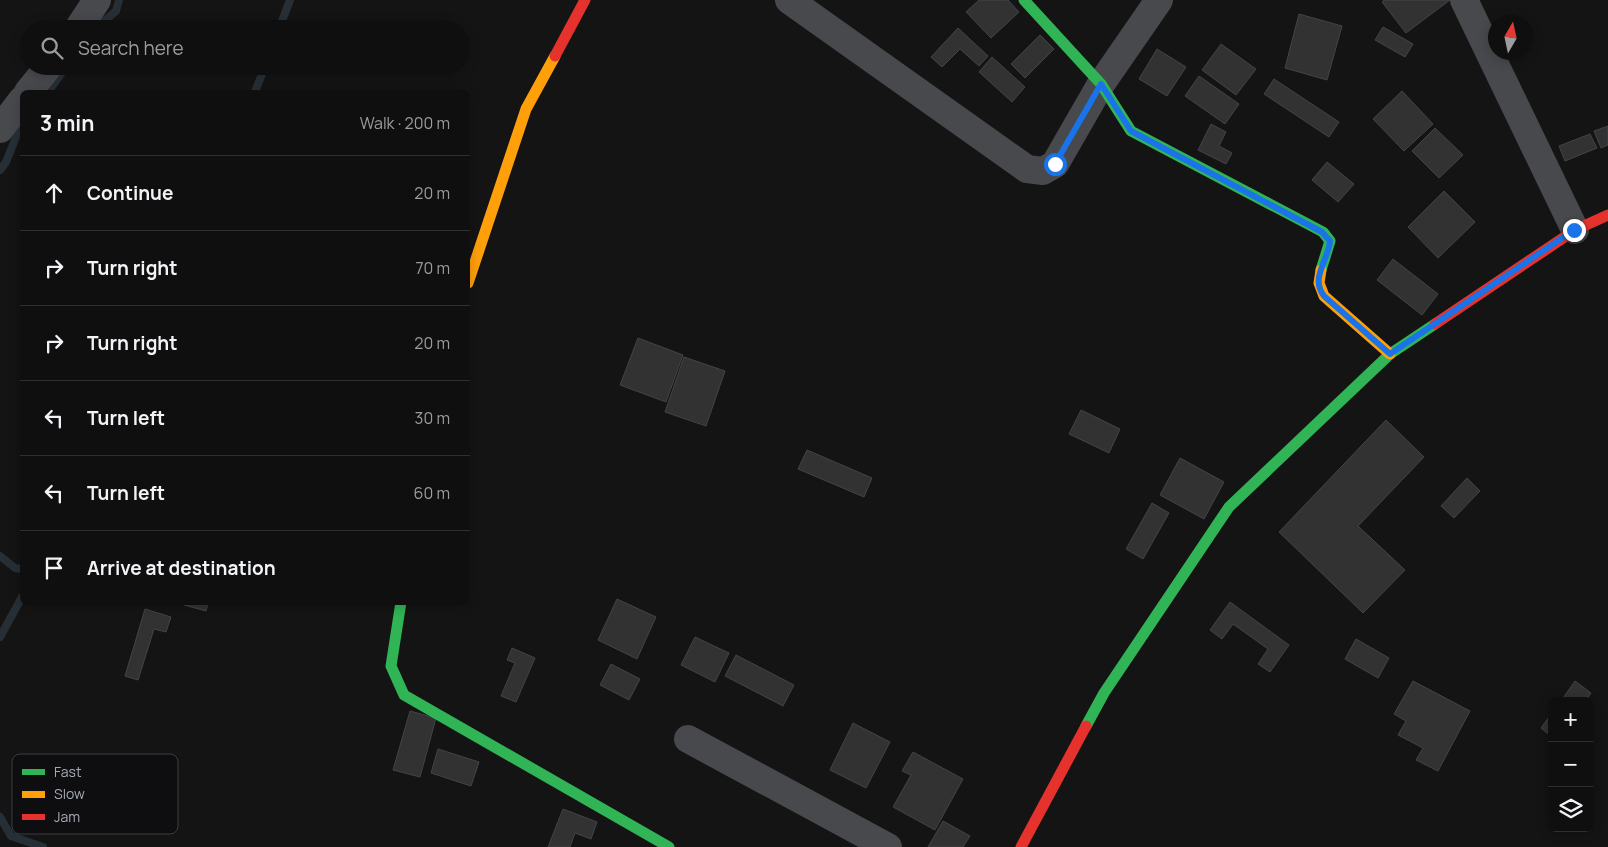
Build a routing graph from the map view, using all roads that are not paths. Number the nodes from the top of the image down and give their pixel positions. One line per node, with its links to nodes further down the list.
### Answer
1 (97, 0): 7 (street)
2 (585, 0): 15 (street)
3 (788, 0): 9 (street)
4 (1024, 0): 9 (street)
5 (1159, 0): 9 (street)
6 (1464, 0): 14 (street)
7 (84, 20)
8 (42, 75): 10 (street)
9 (1101, 84): 16 (street)
10 (30, 90)
11 (20, 103): 12 (street)
12 (0, 129)
13 (1608, 215): 14 (street)
14 (1574, 230): 16 (street)
15 (470, 277)
16 (1390, 354): 21 (street)
17 (401, 605): 19 (street)
18 (688, 739): 20 (street)
19 (669, 847)
20 (888, 847)
21 (1021, 847)

